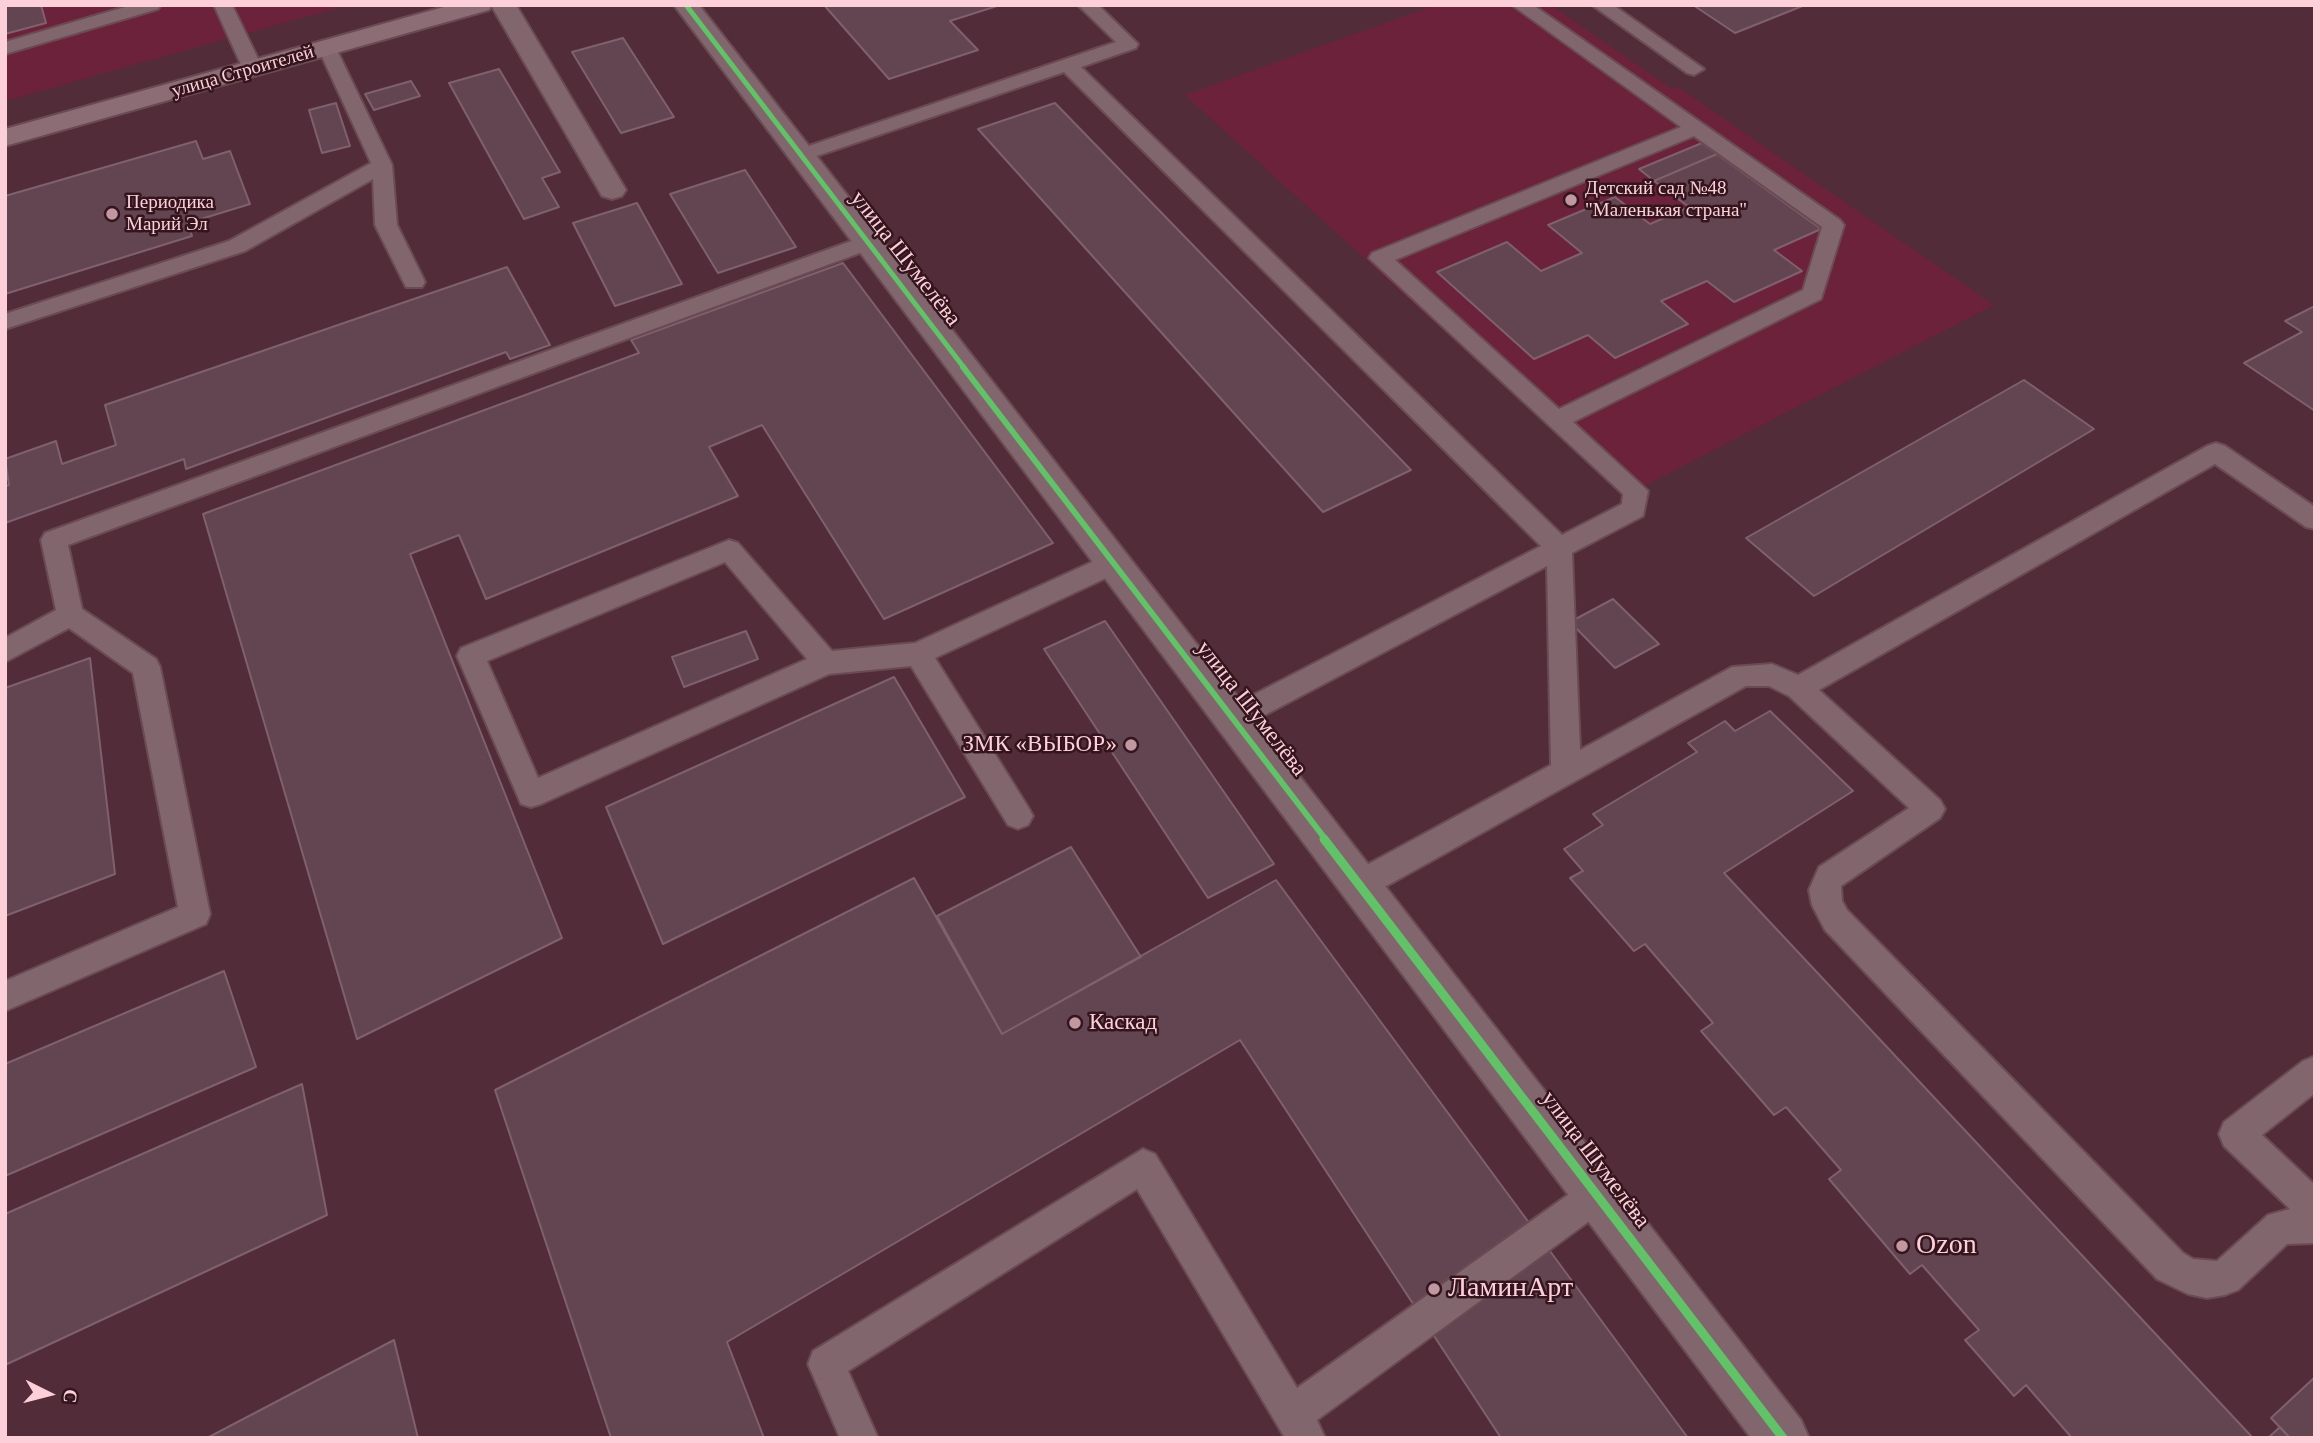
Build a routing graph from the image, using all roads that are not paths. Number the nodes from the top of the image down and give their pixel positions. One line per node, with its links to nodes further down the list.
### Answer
1 (223, 5): 12 (lane)
2 (480, 5): 10 (main road, улица Строителей)
3 (503, 5): 18 (street)
4 (686, 5): 16 (street, улица Шумелёва)
5 (1521, 5): 14 (lane)
6 (1601, 5): 13 (lane)
7 (145, 6): 9 (lane)
8 (1096, 7): 11 (lane)
9 (5, 48)
10 (327, 48): 12 (main road, улица Строителей); 17 (lane)
11 (1068, 65): 16 (lane); 24 (lane)
12 (253, 69): 15 (main road, улица Строителей)
13 (1694, 69)
14 (1696, 128): 22 (lane); 22 (lane)
15 (5, 138)
16 (801, 155): 19 (street, улица Шумелёва)
17 (382, 165): 20 (lane); 21 (lane)
18 (612, 191)
19 (868, 242): 25 (street, улица Шумелёва); 26 (lane)
20 (414, 282)
21 (5, 322)
22 (1556, 420): 24 (lane)
23 (2315, 520): 30 (lane)
24 (1559, 548): 31 (lane); 32 (lane)
25 (1114, 563): 28 (lane); 31 (street, улица Шумелёва)
26 (70, 615): 27 (lane); 35 (lane)
27 (5, 651)
28 (918, 654): 29 (lane); 33 (lane)
29 (826, 663): 29 (lane)
30 (1799, 688): 32 (lane); 39 (lane)
31 (1234, 719): 34 (street, улица Шумелёва)
32 (1566, 772): 34 (lane)
33 (1018, 816)
34 (1361, 884): 37 (street, улица Шумелёва)
35 (5, 996)
36 (2315, 1072): 38 (lane)
37 (1598, 1195): 40 (lane); 42 (street, улица Шумелёва)
38 (2315, 1209)
39 (2315, 1226)
40 (1299, 1426): 41 (lane)
41 (859, 1438)
42 (1783, 1438)

